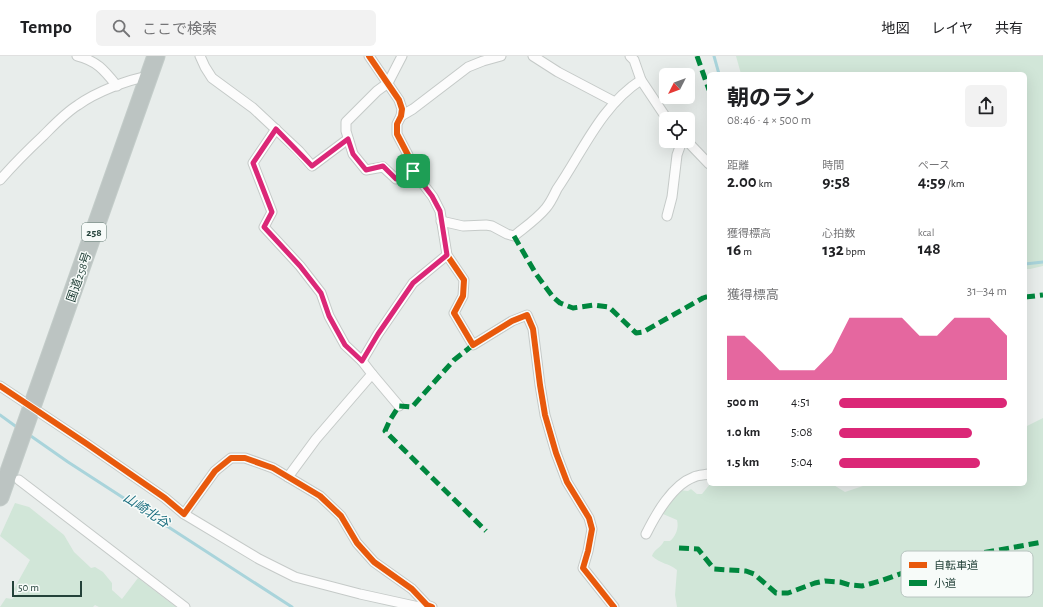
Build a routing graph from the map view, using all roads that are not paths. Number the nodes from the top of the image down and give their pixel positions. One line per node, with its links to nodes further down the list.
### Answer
1 (77, 56): 12 (street)
2 (156, 56): 9 (highway, 国道258号 / 258)
3 (200, 56): 16 (street)
4 (370, 56): 11 (street)
5 (402, 56): 11 (street)
6 (501, 56): 15 (street)
7 (533, 56): 13 (street)
8 (630, 56): 10 (street)
9 (149, 76): 12 (street); 30 (highway, 国道258号 / 258)
10 (641, 80): 13 (street); 14 (street)
11 (388, 84): 15 (street); 17 (street)
12 (117, 86): 22 (street)
13 (615, 102): 24 (street)
14 (662, 112)
15 (401, 116): 21 (street)
16 (276, 129): 17 (street); 26 (street)
17 (348, 139): 21 (street)
18 (680, 148): 23 (street)
19 (694, 148): 20 (street)
20 (707, 162)
21 (413, 171): 24 (street)
22 (0, 180)
23 (667, 216)
24 (441, 221): 25 (street)
25 (447, 255): 26 (street); 39 (street)
26 (362, 361): 27 (street)
27 (372, 374): 29 (street); 32 (street)
28 (0, 386): 30 (street)
29 (399, 406)
30 (31, 412): 34 (highway, 国道258号 / 258); 35 (street)
31 (707, 474): 36 (street)
32 (288, 477): 35 (street); 38 (street)
33 (19, 480): 37 (street)
34 (0, 497)
35 (184, 514): 38 (street)
36 (646, 534)
37 (185, 607)
38 (425, 607)
39 (614, 607)

